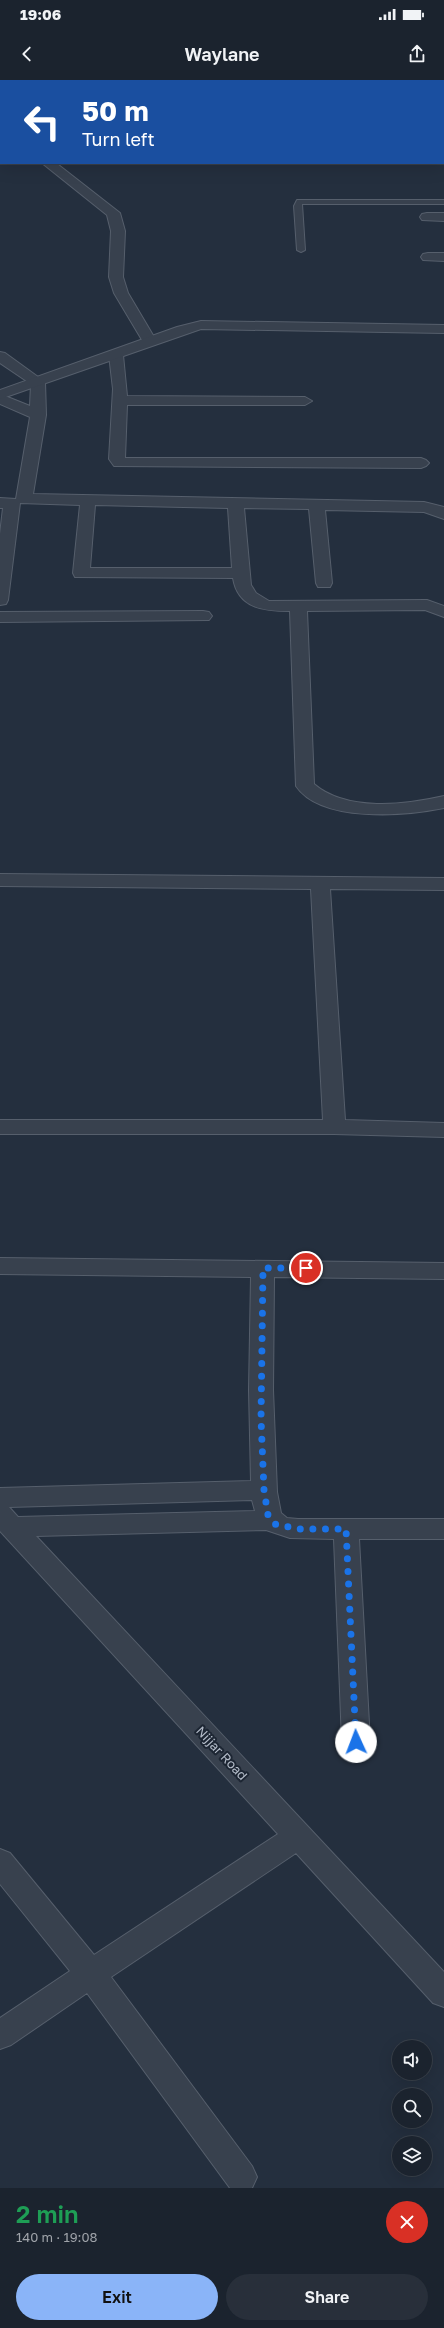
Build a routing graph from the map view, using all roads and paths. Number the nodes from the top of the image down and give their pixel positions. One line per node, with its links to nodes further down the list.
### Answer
1 (49, 164): 9 (street)
2 (444, 202): 5 (lane)
3 (427, 217): 4 (street)
4 (444, 217)
5 (301, 250)
6 (428, 257): 7 (street)
7 (444, 257)
8 (444, 329): 9 (street)
9 (150, 342): 10 (street)
10 (116, 355): 12 (street); 15 (street)
11 (0, 356): 12 (street)
12 (38, 382): 13 (street); 17 (street)
13 (0, 395)
14 (0, 398): 17 (street)
15 (119, 400): 16 (street); 18 (street)
16 (305, 401)
17 (38, 415): 19 (street)
18 (421, 464)
19 (88, 500): 21 (street); 24 (street)
20 (0, 503): 26 (street)
21 (236, 503): 22 (street); 24 (street)
22 (316, 504): 23 (street); 25 (street)
23 (443, 513)
24 (241, 573): 27 (street)
25 (324, 583)
26 (0, 600)
27 (298, 605): 28 (street); 31 (street)
28 (444, 612)
29 (0, 616): 30 (street)
30 (203, 616)
31 (444, 802)
32 (0, 880): 33 (street)
33 (320, 882): 34 (street); 36 (street)
34 (444, 884)
35 (0, 1127): 36 (street)
36 (334, 1127): 37 (street)
37 (444, 1130)
38 (0, 1266): 39 (street)
39 (263, 1268): 40 (street); 41 (street)
40 (444, 1271)
41 (264, 1490): 42 (street); 43 (street)
42 (0, 1498)
43 (271, 1520): 44 (street); 45 (street)
44 (6, 1521): 48 (street, Nijjar Road)
45 (346, 1529): 46 (street); 47 (street)
46 (444, 1529)
47 (356, 1742)
48 (298, 1836): 50 (street); 51 (street, Nijjar Road)
49 (0, 1862): 50 (street)
50 (91, 1974): 52 (street); 53 (street)
51 (444, 1993)
52 (0, 2034)
53 (242, 2177)

